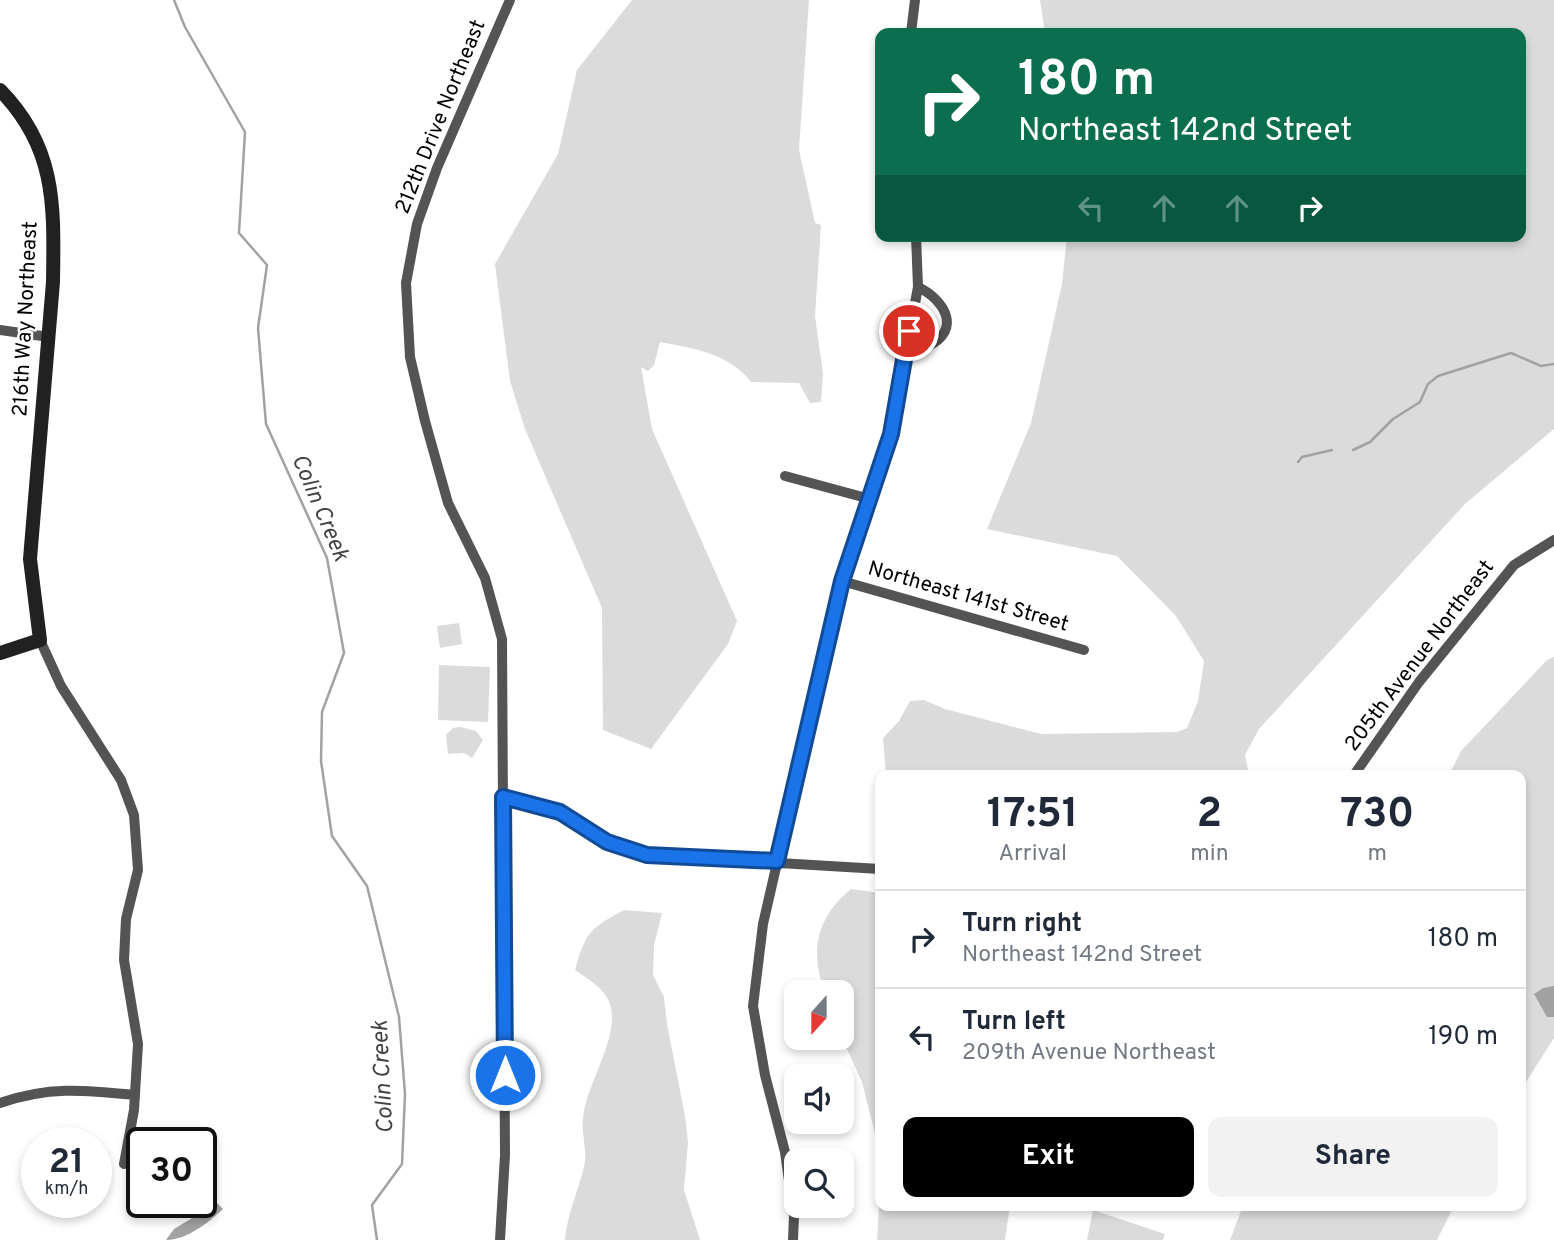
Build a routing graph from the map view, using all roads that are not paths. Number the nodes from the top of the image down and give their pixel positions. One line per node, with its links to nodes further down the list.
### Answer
1 (510, 0): 18 (street, 212th Drive Northeast)
2 (915, 0): 3 (street)
3 (912, 28)
4 (0, 90): 8 (street, 216th Way Northeast)
5 (916, 242): 6 (street)
6 (918, 287): 9 (street); 9 (street)
7 (0, 330): 8 (street)
8 (49, 337): 14 (street, 216th Way Northeast)
9 (905, 352): 11 (street)
10 (785, 476): 11 (street)
11 (870, 499): 13 (street)
12 (1554, 540): 17 (street, 205th Avenue Northeast)
13 (842, 581): 15 (street, Northeast 141st Street); 19 (street)
14 (40, 640): 16 (street); 21 (street, 216th Way Northeast)
15 (1084, 650)
16 (0, 653)
17 (1357, 770)
18 (503, 797): 19 (street); 24 (street, 212th Drive Northeast)
19 (777, 861): 20 (street); 25 (street)
20 (875, 869)
21 (135, 1095): 22 (street); 23 (street, 216th Way Northeast)
22 (0, 1103)
23 (124, 1164)
24 (500, 1240)
25 (793, 1240)

